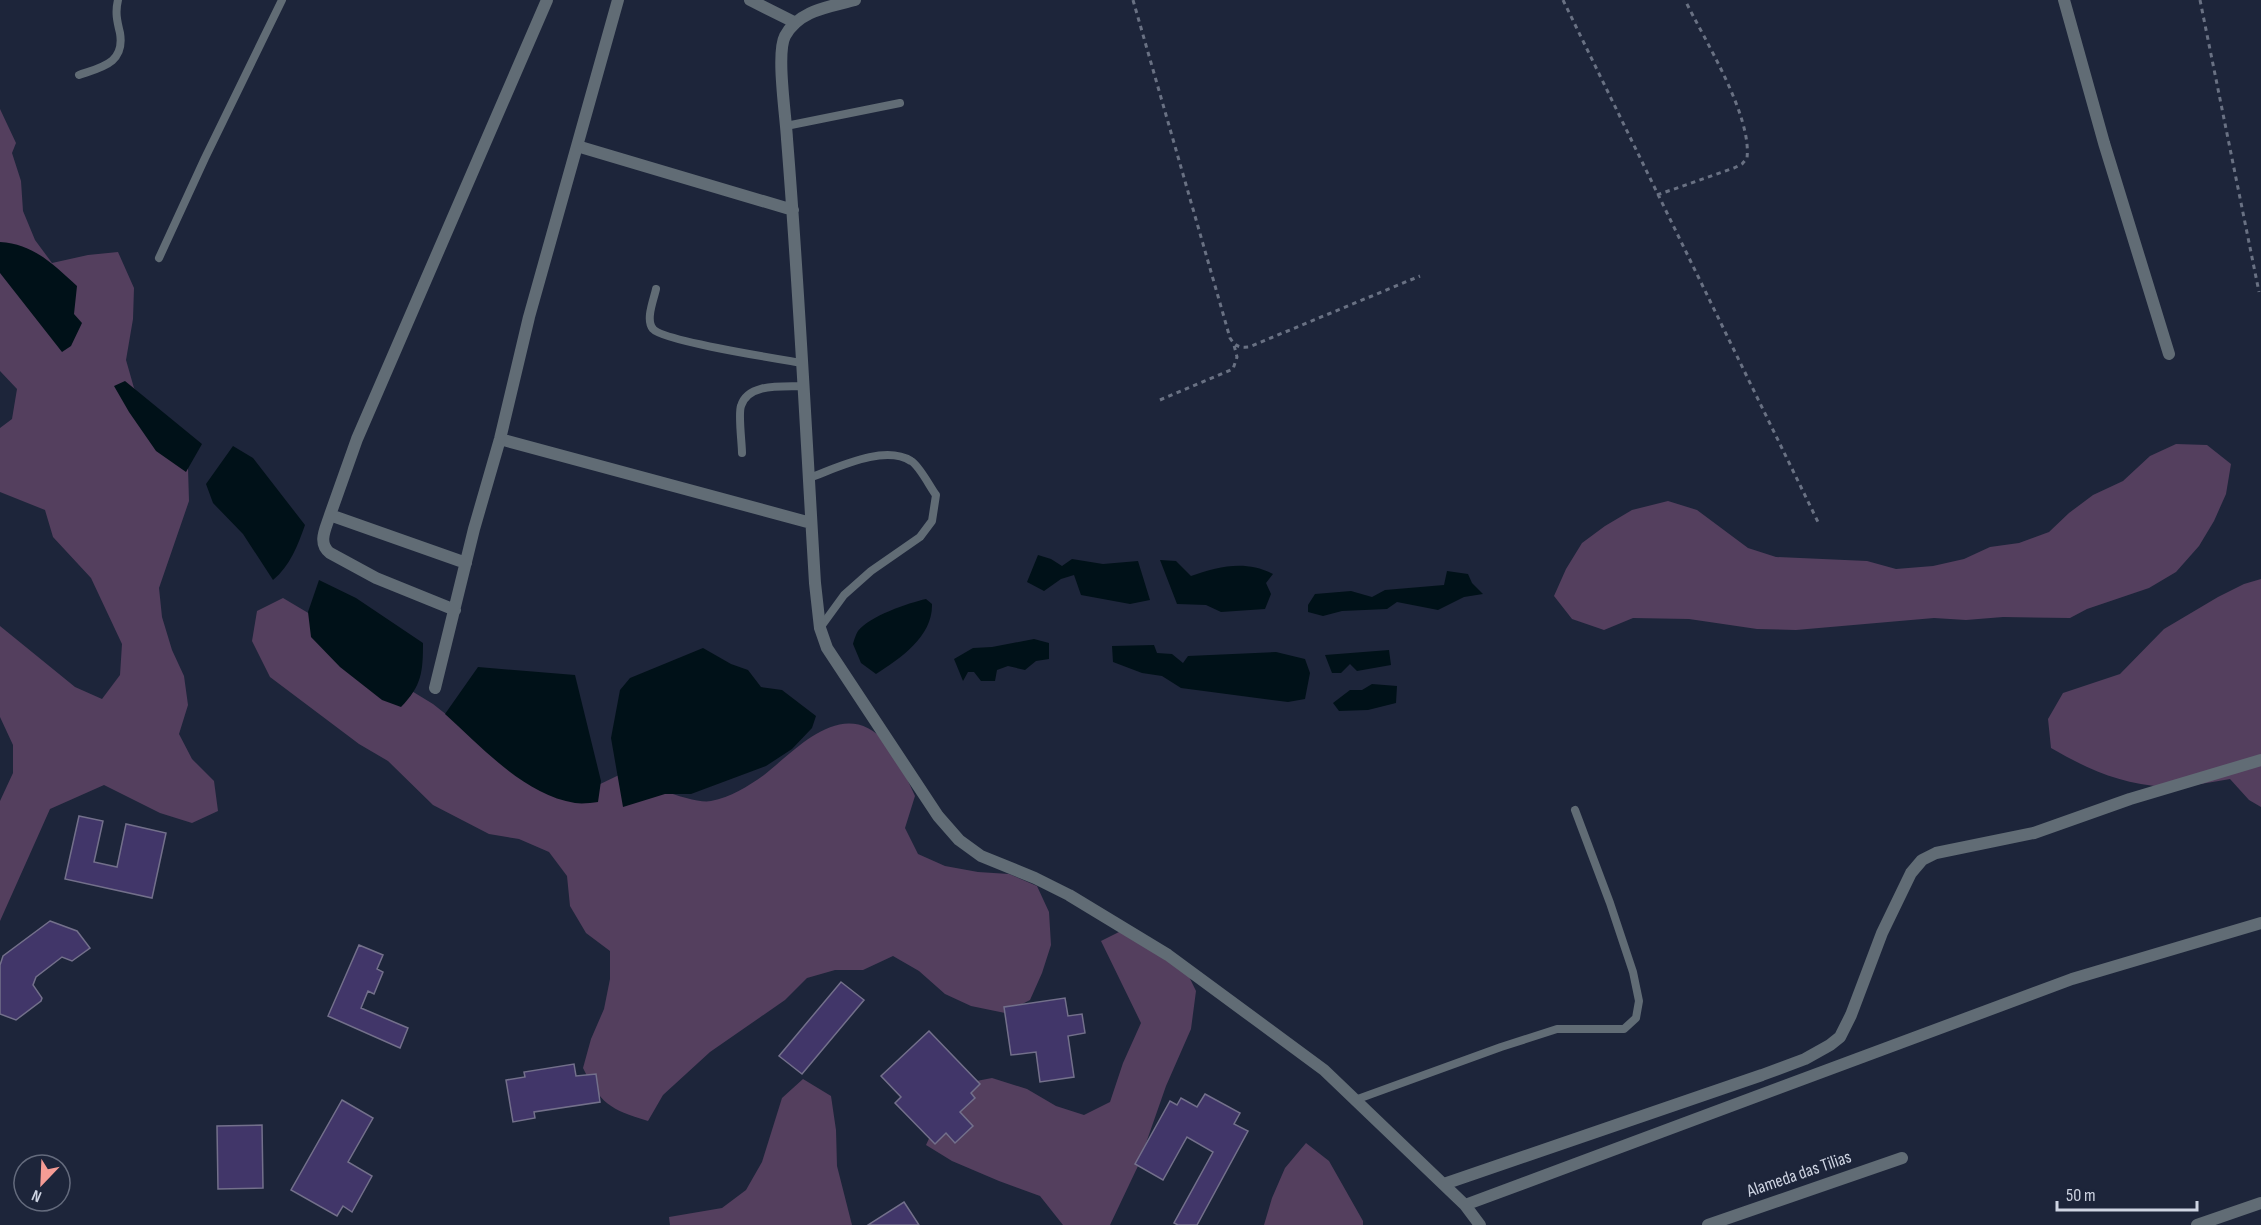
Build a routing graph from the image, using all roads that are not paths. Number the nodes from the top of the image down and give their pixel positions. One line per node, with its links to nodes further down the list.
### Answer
1 (118, 0): 9 (lane)
2 (282, 0): 14 (lane)
3 (546, 0): 22 (street)
4 (618, 0): 12 (street)
5 (750, 0): 8 (street)
6 (855, 0): 8 (street)
7 (2064, 0): 16 (street)
8 (795, 22): 11 (street)
9 (79, 75)
10 (900, 103): 11 (lane)
11 (786, 126): 13 (street)
12 (577, 146): 13 (street); 19 (street)
13 (793, 210): 17 (street)
14 (159, 258)
15 (656, 289): 17 (lane)
16 (2169, 354)
17 (802, 363): 18 (street)
18 (803, 386): 20 (lane); 21 (street)
19 (500, 439): 23 (street); 24 (street)
20 (742, 453)
21 (809, 478): 23 (street); 26 (lane)
22 (330, 515): 24 (street); 25 (street)
23 (811, 523): 26 (street)
24 (466, 563): 25 (street)
25 (454, 610): 27 (street)
26 (820, 628): 31 (street)
27 (435, 688)
28 (2261, 760): 33 (street)
29 (1575, 810): 31 (lane)
30 (2261, 923): 35 (street)
31 (1355, 1100): 33 (street)
32 (1902, 1158): 37 (street, Alameda das Tilias)
33 (1444, 1184): 35 (street)
34 (2261, 1203): 38 (street)
35 (1465, 1205): 36 (street)
36 (1480, 1225)
37 (1708, 1225)
38 (2197, 1225)

